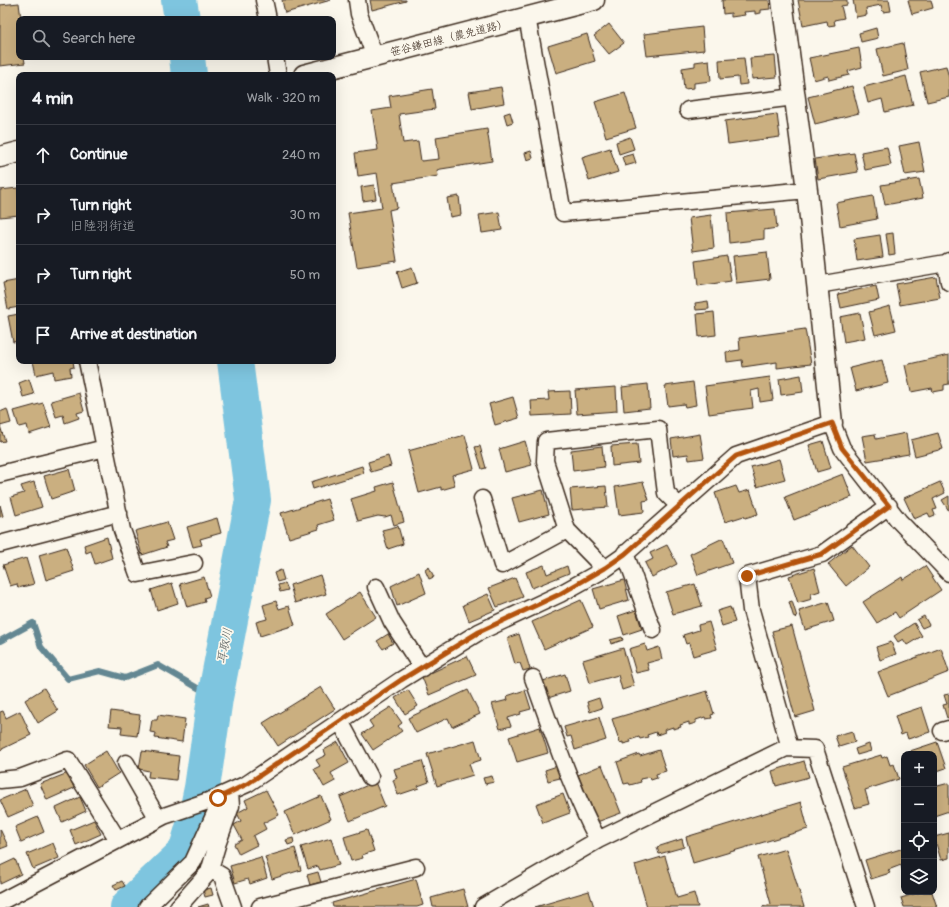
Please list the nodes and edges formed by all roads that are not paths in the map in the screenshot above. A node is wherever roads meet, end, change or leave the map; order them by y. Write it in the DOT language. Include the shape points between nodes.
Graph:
graph roads {
  1 [pos="264,0"];
  2 [pos="356,0"];
  3 [pos="594,0"];
  4 [pos="782,0"];
  5 [pos="267,16"];
  6 [pos="527,17"];
  7 [pos="375,57"];
  8 [pos="276,60"];
  9 [pos="278,72"];
  10 [pos="316,72"];
  11 [pos="795,97"];
  12 [pos="688,110"];
  13 [pos="16,153"];
  14 [pos="0,157"];
  15 [pos="807,190"];
  16 [pos="947,262"];
  17 [pos="949,282"];
  18 [pos="818,285"];
  19 [pos="88,364"];
  20 [pos="832,423"];
  21 [pos="105,448"];
  22 [pos="0,474"];
  23 [pos="482,499"];
  24 [pos="679,506"];
  25 [pos="889,506"];
  26 [pos="118,513"];
  27 [pos="567,530"];
  28 [pos="0,544"];
  29 [pos="625,554"];
  30 [pos="194,563"];
  31 [pos="605,568"];
  32 [pos="949,573"];
  33 [pos="376,587"];
  34 [pos="653,630"];
  35 [pos="422,668"];
  36 [pos="534,678"];
  37 [pos="340,721"];
  38 [pos="790,748"];
  39 [pos="126,763"];
  40 [pos="370,777"];
  41 [pos="0,780"];
  42 [pos="220,796"];
  43 [pos="161,818"];
  44 [pos="118,840"];
  45 [pos="598,840"];
  46 [pos="416,867"];
  47 [pos="210,869"];
  48 [pos="305,901"];
  49 [pos="0,902"];
  50 [pos="147,907"];
  51 [pos="178,907"];
  52 [pos="233,907"];
  53 [pos="260,907"];
  54 [pos="483,907"];
  55 [pos="866,907"];
  1 -- 5 [label="street"];
  2 -- 7 [label="street"];
  3 -- 6 [label="street, 笹谷鎌田線（農免道路）"];
  4 -- 11 [label="street"];
  6 -- 7 [label="street, 笹谷鎌田線（農免道路）"];
  6 -- 15 [label="street" via="563,213"];
  7 -- 10 [label="street, 笹谷鎌田線（農免道路）"];
  8 -- 9 [label="street"];
  11 -- 12 [label="street"];
  11 -- 15 [label="street"];
  13 -- 14 [label="street"];
  15 -- 18 [label="street"];
  16 -- 17 [label="street"];
  16 -- 18 [label="street"];
  18 -- 20 [label="street"];
  19 -- 21 [label="street"];
  20 -- 24 [label="street" via="736,456"];
  20 -- 25 [label="street" via="842,448"];
  21 -- 22 [label="street"];
  21 -- 26 [label="street"];
  23 -- 27 [label="street" via="502,565"];
  24 -- 27 [label="street" via="666,493 658,429 546,441 545,461"];
  24 -- 29 [label="street"];
  25 -- 32 [label="street" via="899,521"];
  25 -- 38 [label="street" via="822,554 747,576 751,610"];
  26 -- 28 [label="street"];
  26 -- 30 [label="street" via="138,574"];
  27 -- 31 [label="street"];
  29 -- 31 [label="street"];
  29 -- 34 [label="street"];
  31 -- 35 [label="street" via="560,594 479,632"];
  33 -- 35 [label="street" via="392,622"];
  35 -- 37 [label="street"];
  36 -- 45 [label="street" via="567,772"];
  37 -- 40 [label="street"];
  37 -- 42 [label="street" via="247,784"];
  38 -- 45 [label="street"];
  38 -- 55 [label="street" via="815,749"];
  39 -- 43 [label="street"];
  41 -- 44 [label="street" via="20,778 68,760"];
  42 -- 43 [label="street"];
  42 -- 47 [label="street" via="231,806"];
  42 -- 50 [label="street" via="217,809 193,862"];
  43 -- 44 [label="street"];
  44 -- 49 [label="street"];
  45 -- 54 [label="street"];
  46 -- 48 [label="street"];
  47 -- 51 [label="street"];
  47 -- 52 [label="street" via="222,876"];
  48 -- 53 [label="street"];
}
